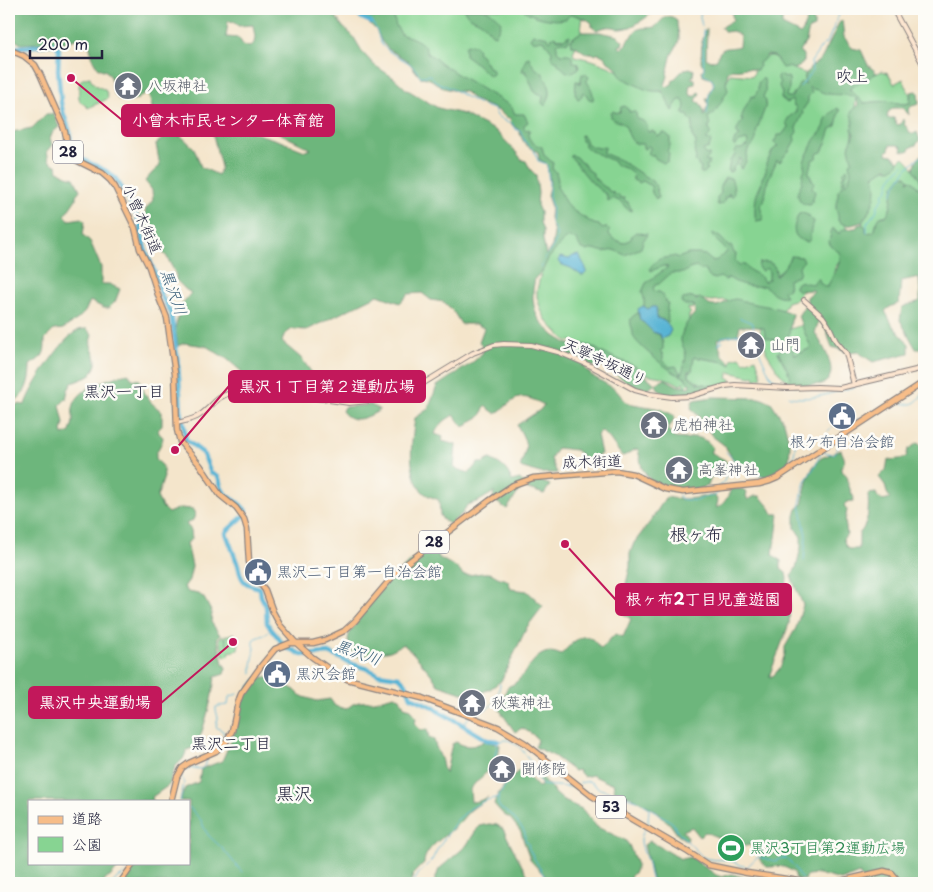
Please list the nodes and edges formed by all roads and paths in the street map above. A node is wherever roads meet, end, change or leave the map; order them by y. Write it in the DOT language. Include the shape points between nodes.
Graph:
graph roads {
  1 [pos="892,9"];
  2 [pos="9,51"];
  3 [pos="924,66"];
  4 [pos="804,300"];
  5 [pos="924,368"];
  6 [pos="924,382"];
  7 [pos="854,385"];
  8 [pos="182,422"];
  9 [pos="295,642"];
  10 [pos="308,643"];
  11 [pos="308,653"];
  12 [pos="171,800"];
  13 [pos="133,864"];
  14 [pos="803,882"];
  15 [pos="120,883"];
  16 [pos="812,883"];
  17 [pos="832,883"];
  18 [pos="896,883"];
  1 -- 3 [label="street"];
  2 -- 8 [label="main road, 小曽木街道 / 28" via="24,56 35,65 63,126 69,154 110,180 134,225 167,318"];
  4 -- 7 [label="street" via="823,316 846,353"];
  5 -- 7 [label="street, 天寧寺坂通り"];
  6 -- 10 [label="main road, 成木街道 / 28" via="774,480 755,485 680,492 618,471 538,477 519,482 399,569 344,631 325,640"];
  7 -- 8 [label="street, 天寧寺坂通り" via="840,388 735,385 672,397 630,388 558,352 531,345 504,344 474,353 393,398 352,404 298,395 233,392 221,396 201,414"];
  8 -- 9 [label="main road, 小曽木街道 / 28" via="178,436 181,444 221,496 242,516 247,527 252,573 265,590 278,622"];
  9 -- 10 [label="main road, 成木街道 / 28"];
  9 -- 11 [label="main road, 53"];
  9 -- 12 [label="main road, 成木街道" via="272,652 241,694 226,742 180,770"];
  10 -- 11 [label="main road" via="305,646"];
  11 -- 14 [label="main road, 53" via="339,676 434,702 498,727 597,799 712,866"];
  13 -- 15 [label="main road"];
  14 -- 16 [label="main road, 53"];
  17 -- 18 [label="main road" via="884,870 892,873"];
}
